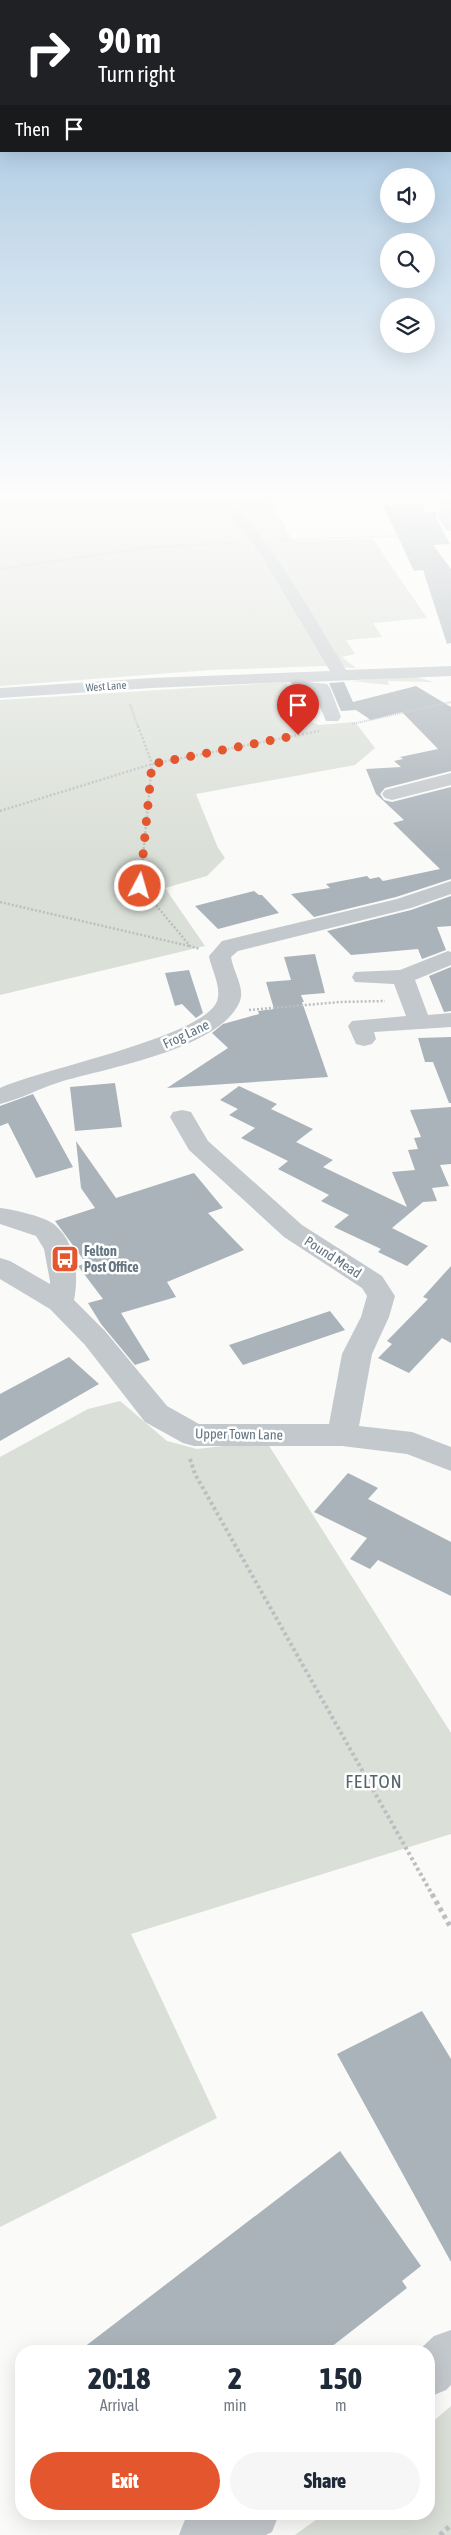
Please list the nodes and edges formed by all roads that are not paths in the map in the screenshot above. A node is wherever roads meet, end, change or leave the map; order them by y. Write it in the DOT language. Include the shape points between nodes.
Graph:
graph roads {
  1 [pos="308,617"];
  2 [pos="433,666"];
  3 [pos="451,671"];
  4 [pos="341,675"];
  5 [pos="297,677"];
  6 [pos="451,686"];
  7 [pos="0,693"];
  8 [pos="335,724"];
  9 [pos="451,779"];
  10 [pos="392,794"];
  11 [pos="451,887"];
  12 [pos="448,958"];
  13 [pos="402,977"];
  14 [pos="363,978"];
  15 [pos="415,1010"];
  16 [pos="451,1020"];
  17 [pos="369,1032"];
  18 [pos="0,1096"];
  19 [pos="182,1117"];
  20 [pos="0,1216"];
  21 [pos="0,1267"];
  22 [pos="60,1302"];
  23 [pos="342,1435"];
  24 [pos="451,1460"];
  25 [pos="451,2353"];
  26 [pos="435,2368"];
  27 [pos="244,2520"];
  28 [pos="204,2535"];
  1 -- 4 [label="street"];
  2 -- 3 [label="street, West Lane"];
  2 -- 4 [label="street, West Lane"];
  2 -- 6 [label="street"];
  4 -- 5 [label="street, West Lane"];
  5 -- 7 [label="street, West Lane"];
  5 -- 8 [label="street" via="302,689 321,688"];
  9 -- 10 [label="street"];
  11 -- 18 [label="street, Frog Lane" via="404,904 230,946 220,956 230,1001 219,1018 157,1047 66,1072"];
  12 -- 13 [label="street"];
  13 -- 14 [label="street"];
  13 -- 15 [label="street"];
  15 -- 16 [label="street"];
  15 -- 17 [label="street"];
  19 -- 23 [label="street, Pound Mead" via="198,1145 293,1231 372,1282 381,1296 356,1354"];
  20 -- 22 [label="street" via="45,1230 58,1249 64,1281"];
  21 -- 22 [label="street, Upper Town Lane"];
  22 -- 23 [label="street, Upper Town Lane" via="95,1338 156,1414 194,1435"];
  23 -- 24 [label="street, Upper Town Lane" via="412,1443"];
  25 -- 26 [label="street"];
  27 -- 28 [label="street"];
}
